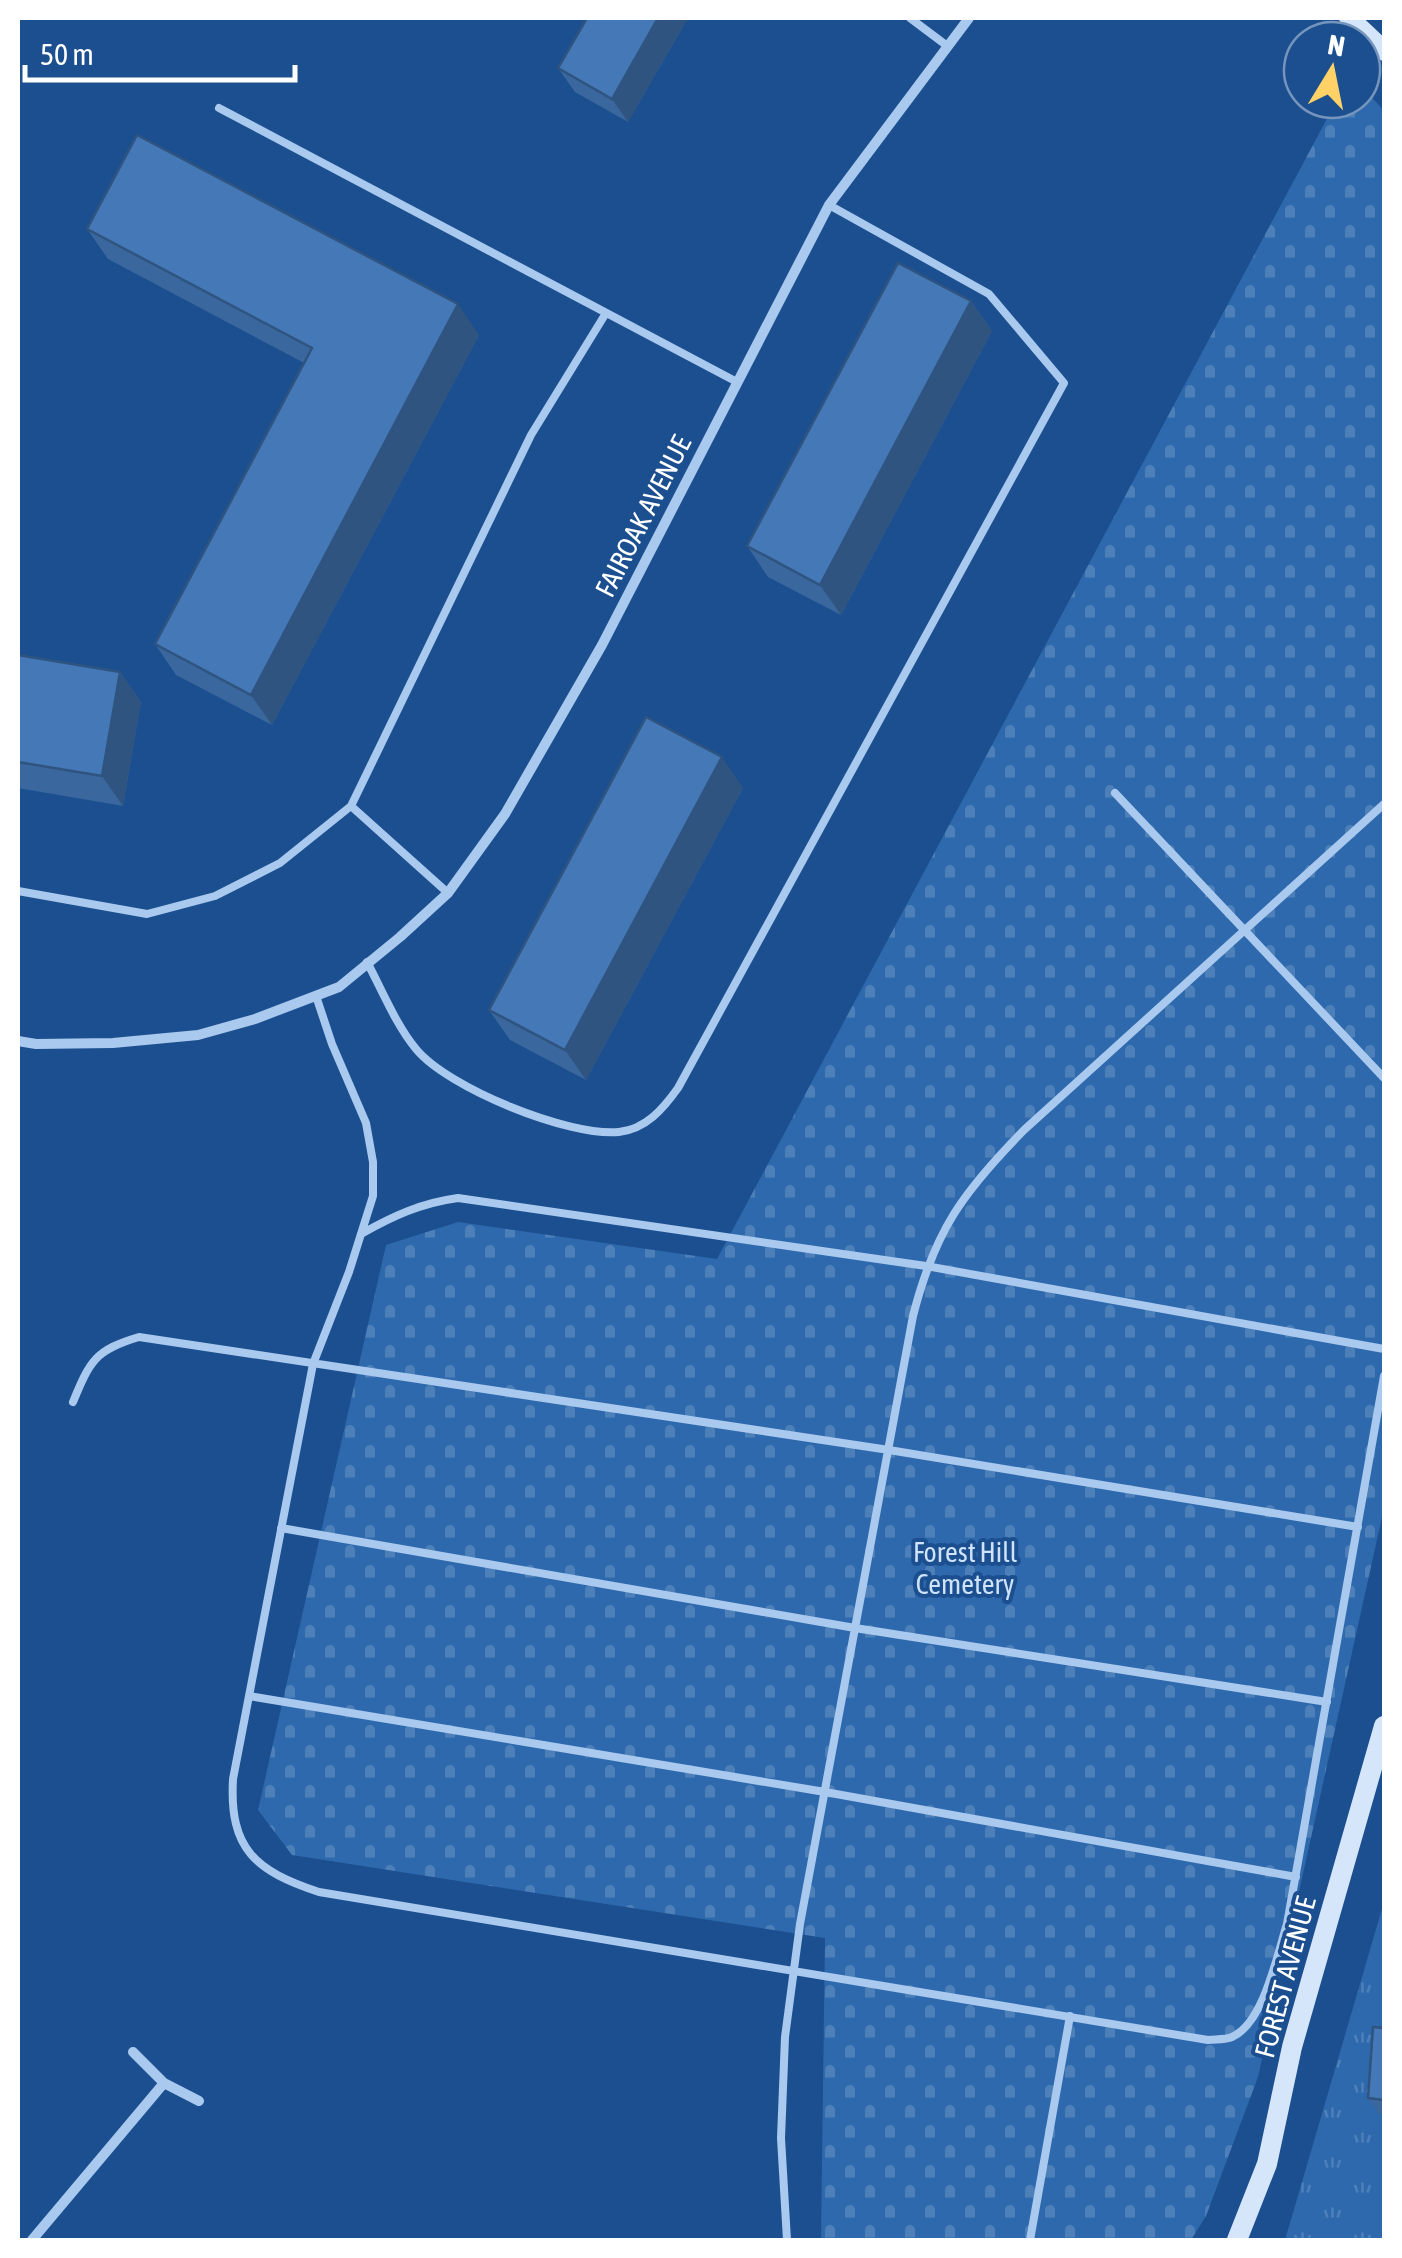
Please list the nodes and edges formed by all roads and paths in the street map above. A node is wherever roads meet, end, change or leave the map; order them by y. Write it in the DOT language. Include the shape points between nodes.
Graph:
graph roads {
  1 [pos="910,18"];
  2 [pos="969,18"];
  3 [pos="1349,18"];
  4 [pos="946,45"];
  5 [pos="1384,50"];
  6 [pos="219,108"];
  7 [pos="829,205"];
  8 [pos="606,314"];
  9 [pos="736,382"];
  10 [pos="1115,792"];
  11 [pos="1384,804"];
  12 [pos="351,806"];
  13 [pos="18,891"];
  14 [pos="448,893"];
  15 [pos="1243,932"];
  16 [pos="366,962"];
  17 [pos="316,996"];
  18 [pos="18,1042"];
  19 [pos="1384,1078"];
  20 [pos="360,1234"];
  21 [pos="926,1266"];
  22 [pos="1384,1349"];
  23 [pos="313,1364"];
  24 [pos="1384,1376"];
  25 [pos="74,1402"];
  26 [pos="888,1450"];
  27 [pos="1358,1527"];
  28 [pos="281,1528"];
  29 [pos="856,1628"];
  30 [pos="249,1696"];
  31 [pos="1327,1702"];
  32 [pos="1384,1726"];
  33 [pos="825,1792"];
  34 [pos="1296,1877"];
  35 [pos="794,1970"];
  36 [pos="1070,2016"];
  37 [pos="133,2052"];
  38 [pos="164,2083"];
  39 [pos="200,2102"];
  40 [pos="32,2240"];
  41 [pos="787,2240"];
  42 [pos="1030,2240"];
  43 [pos="1237,2240"];
  1 -- 4 [label="lane"];
  2 -- 4 [label="street, FAIROAK AVENUE"];
  3 -- 5 [label="street"];
  4 -- 7 [label="street, FAIROAK AVENUE"];
  6 -- 8 [label="lane"];
  7 -- 9 [label="street, FAIROAK AVENUE"];
  7 -- 16 [label="lane" via="990,294 1064,383 678,1088 657,1116 622,1132 582,1131 530,1114 467,1088 417,1051"];
  8 -- 9 [label="lane"];
  8 -- 12 [label="lane" via="531,435"];
  9 -- 14 [label="street, FAIROAK AVENUE" via="592,662 505,814"];
  10 -- 15 [label="lane"];
  11 -- 15 [label="lane"];
  12 -- 13 [label="lane" via="280,862 214,896 164,910 147,914"];
  12 -- 14 [label="lane"];
  14 -- 16 [label="street, FAIROAK AVENUE"];
  15 -- 19 [label="lane"];
  15 -- 21 [label="lane" via="974,1181"];
  16 -- 17 [label="street, FAIROAK AVENUE" via="339,987"];
  17 -- 18 [label="street, FAIROAK AVENUE" via="198,1035"];
  17 -- 20 [label="lane" via="366,1123 373,1196"];
  20 -- 21 [label="lane" via="400,1212 458,1198"];
  20 -- 23 [label="lane"];
  21 -- 22 [label="lane"];
  21 -- 26 [label="lane"];
  23 -- 25 [label="lane" via="139,1337 108,1346 87,1369"];
  23 -- 26 [label="lane"];
  23 -- 28 [label="lane"];
  24 -- 27 [label="lane"];
  26 -- 27 [label="lane"];
  26 -- 29 [label="lane"];
  27 -- 31 [label="lane"];
  28 -- 29 [label="lane"];
  28 -- 30 [label="lane"];
  29 -- 31 [label="lane"];
  29 -- 33 [label="lane"];
  30 -- 33 [label="lane"];
  30 -- 35 [label="lane" via="231,1809 256,1864 283,1880 319,1892"];
  31 -- 34 [label="lane"];
  32 -- 43 [label="street, FOREST AVENUE" via="1292,2048 1267,2164"];
  33 -- 34 [label="lane"];
  33 -- 35 [label="lane"];
  34 -- 36 [label="lane" via="1260,2006 1230,2038"];
  35 -- 36 [label="lane"];
  35 -- 41 [label="lane" via="781,2138"];
  36 -- 42 [label="lane"];
  37 -- 38 [label="street"];
  38 -- 39 [label="street"];
  38 -- 40 [label="street"];
}
